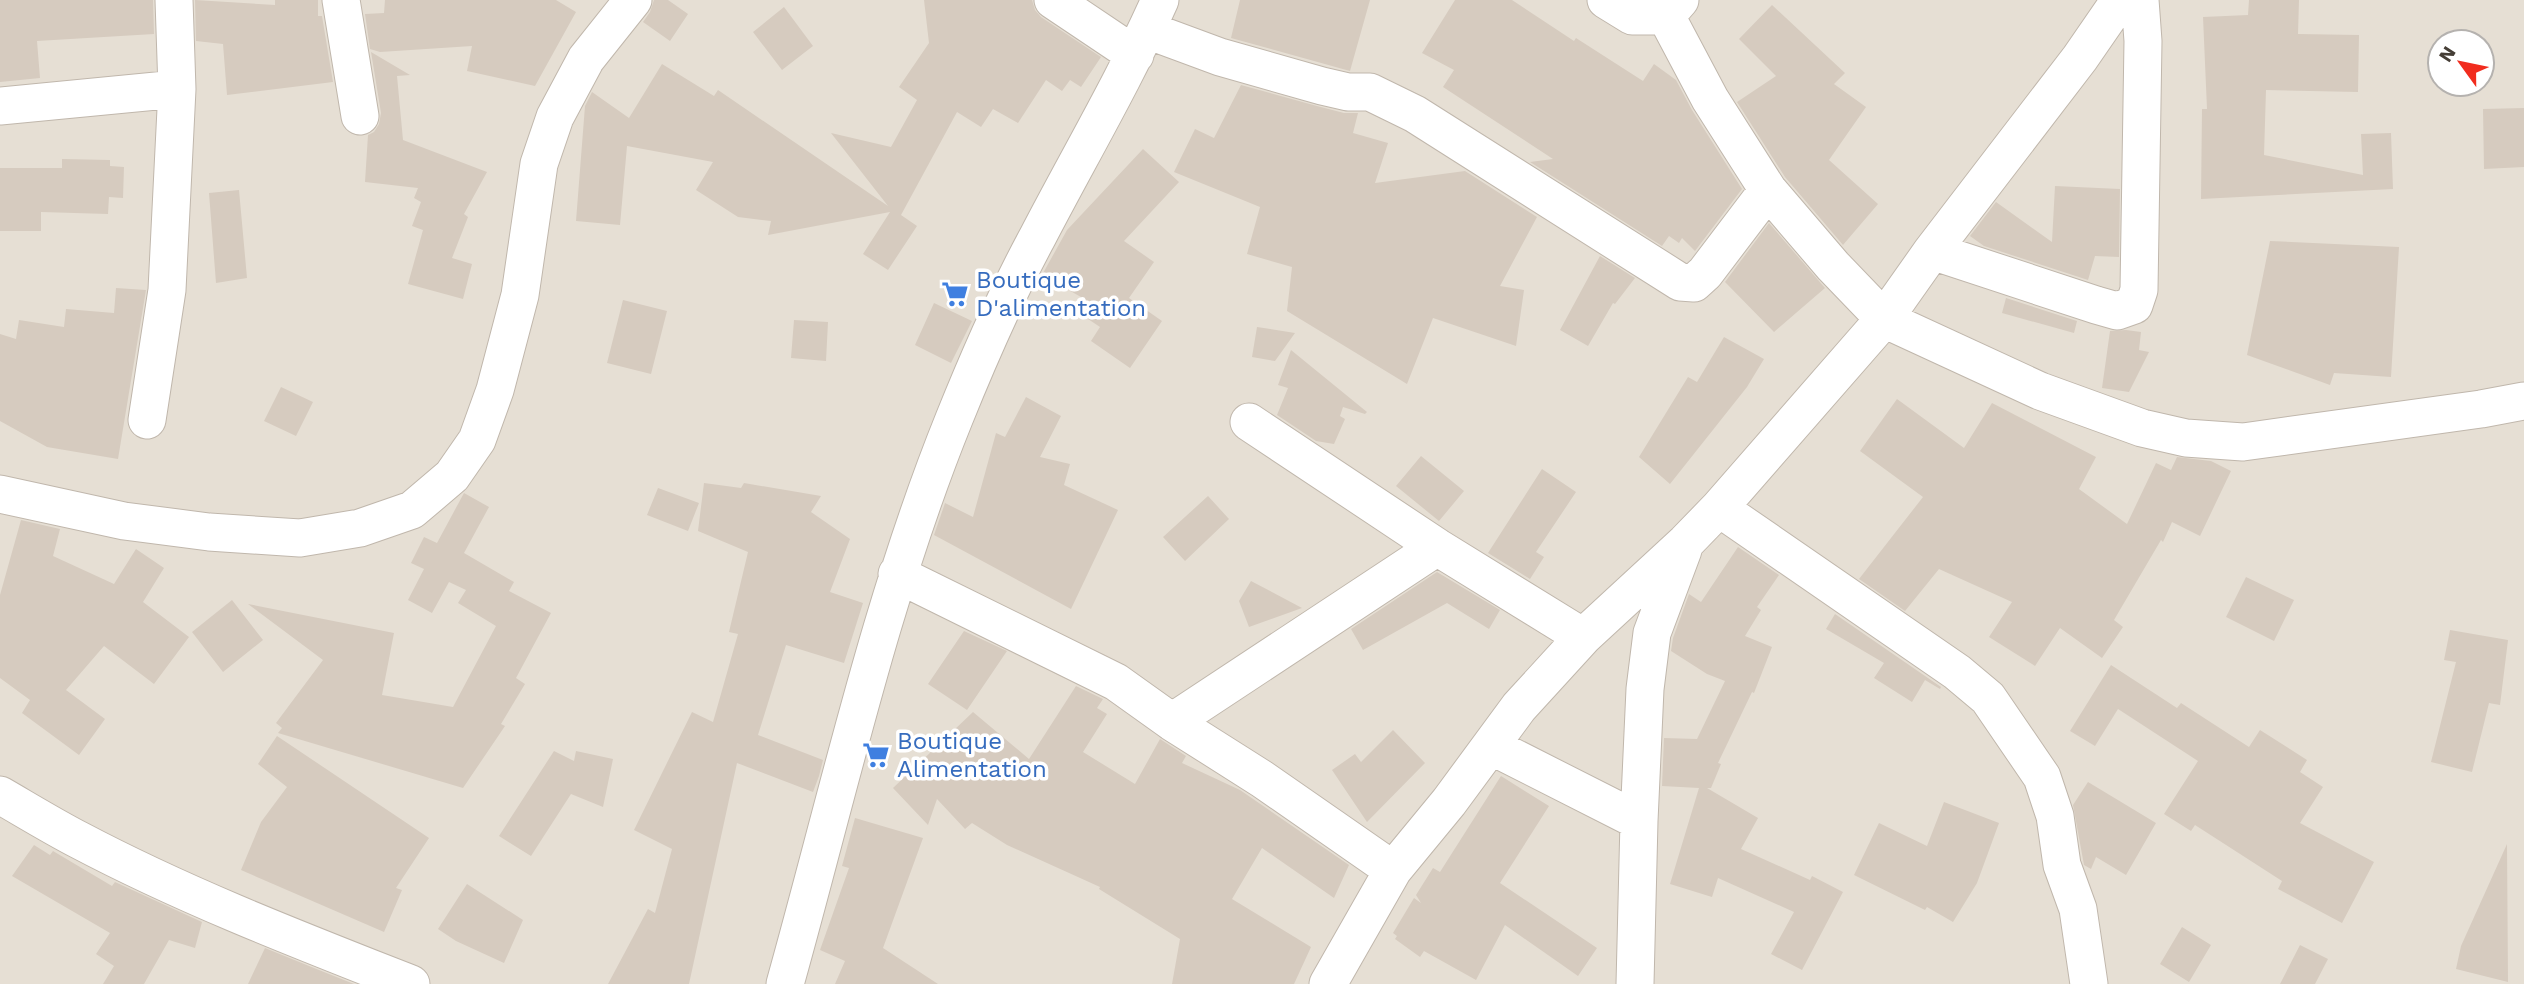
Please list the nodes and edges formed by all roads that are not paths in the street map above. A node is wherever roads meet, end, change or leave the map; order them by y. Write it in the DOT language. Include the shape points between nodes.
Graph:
graph roads {
  1 [pos="174,0"];
  2 [pos="341,0"];
  3 [pos="633,0"];
  4 [pos="1053,0"];
  5 [pos="1606,0"];
  6 [pos="2120,0"];
  7 [pos="2140,0"];
  8 [pos="1673,8"];
  9 [pos="1147,28"];
  10 [pos="177,89"];
  11 [pos="0,106"];
  12 [pos="360,116"];
  13 [pos="1768,190"];
  14 [pos="1932,251"];
  15 [pos="1884,319"];
  16 [pos="2524,401"];
  17 [pos="147,420"];
  18 [pos="1249,422"];
  19 [pos="0,494"];
  20 [pos="1720,508"];
  21 [pos="1686,542"];
  22 [pos="1437,547"];
  23 [pos="897,574"];
  24 [pos="1583,637"];
  25 [pos="1172,722"];
  26 [pos="1492,746"];
  27 [pos="0,795"];
  28 [pos="1639,821"];
  29 [pos="1393,870"];
  30 [pos="411,984"];
  31 [pos="785,984"];
  32 [pos="1328,984"];
  33 [pos="1634,984"];
  34 [pos="2089,984"];
  1 -- 10 [label="street"];
  2 -- 12 [label="street"];
  3 -- 19 [label="street" via="586,60 555,117 539,164 520,295 477,440 452,476 412,510 360,528 300,538 124,521"];
  4 -- 9 [label="street"];
  5 -- 8 [label="street" via="1632,16"];
  6 -- 14 [label="street"];
  7 -- 14 [label="street" via="2140,272 2134,305 2118,310 2096,305"];
  8 -- 13 [label="street" via="1710,99"];
  9 -- 13 [label="street" via="1220,57 1388,100 1680,282 1694,284 1705,273"];
  9 -- 23 [label="street" via="999,311"];
  10 -- 11 [label="street"];
  10 -- 17 [label="street" via="167,290"];
  13 -- 15 [label="street"];
  14 -- 15 [label="street"];
  15 -- 16 [label="street" via="2053,396 2142,428 2186,438 2243,442"];
  15 -- 20 [label="street"];
  18 -- 22 [label="street"];
  20 -- 21 [label="street"];
  20 -- 34 [label="street" via="1988,698 2042,777 2055,816 2062,865 2078,909"];
  21 -- 24 [label="street"];
  21 -- 28 [label="street" via="1652,633"];
  22 -- 24 [label="street"];
  22 -- 25 [label="street"];
  23 -- 25 [label="street" via="1116,681"];
  23 -- 31 [label="street"];
  24 -- 26 [label="street" via="1519,706"];
  25 -- 29 [label="street"];
  26 -- 28 [label="street"];
  26 -- 29 [label="street"];
  27 -- 30 [label="street" via="78,840 172,885"];
  28 -- 33 [label="street"];
  29 -- 32 [label="street"];
}
